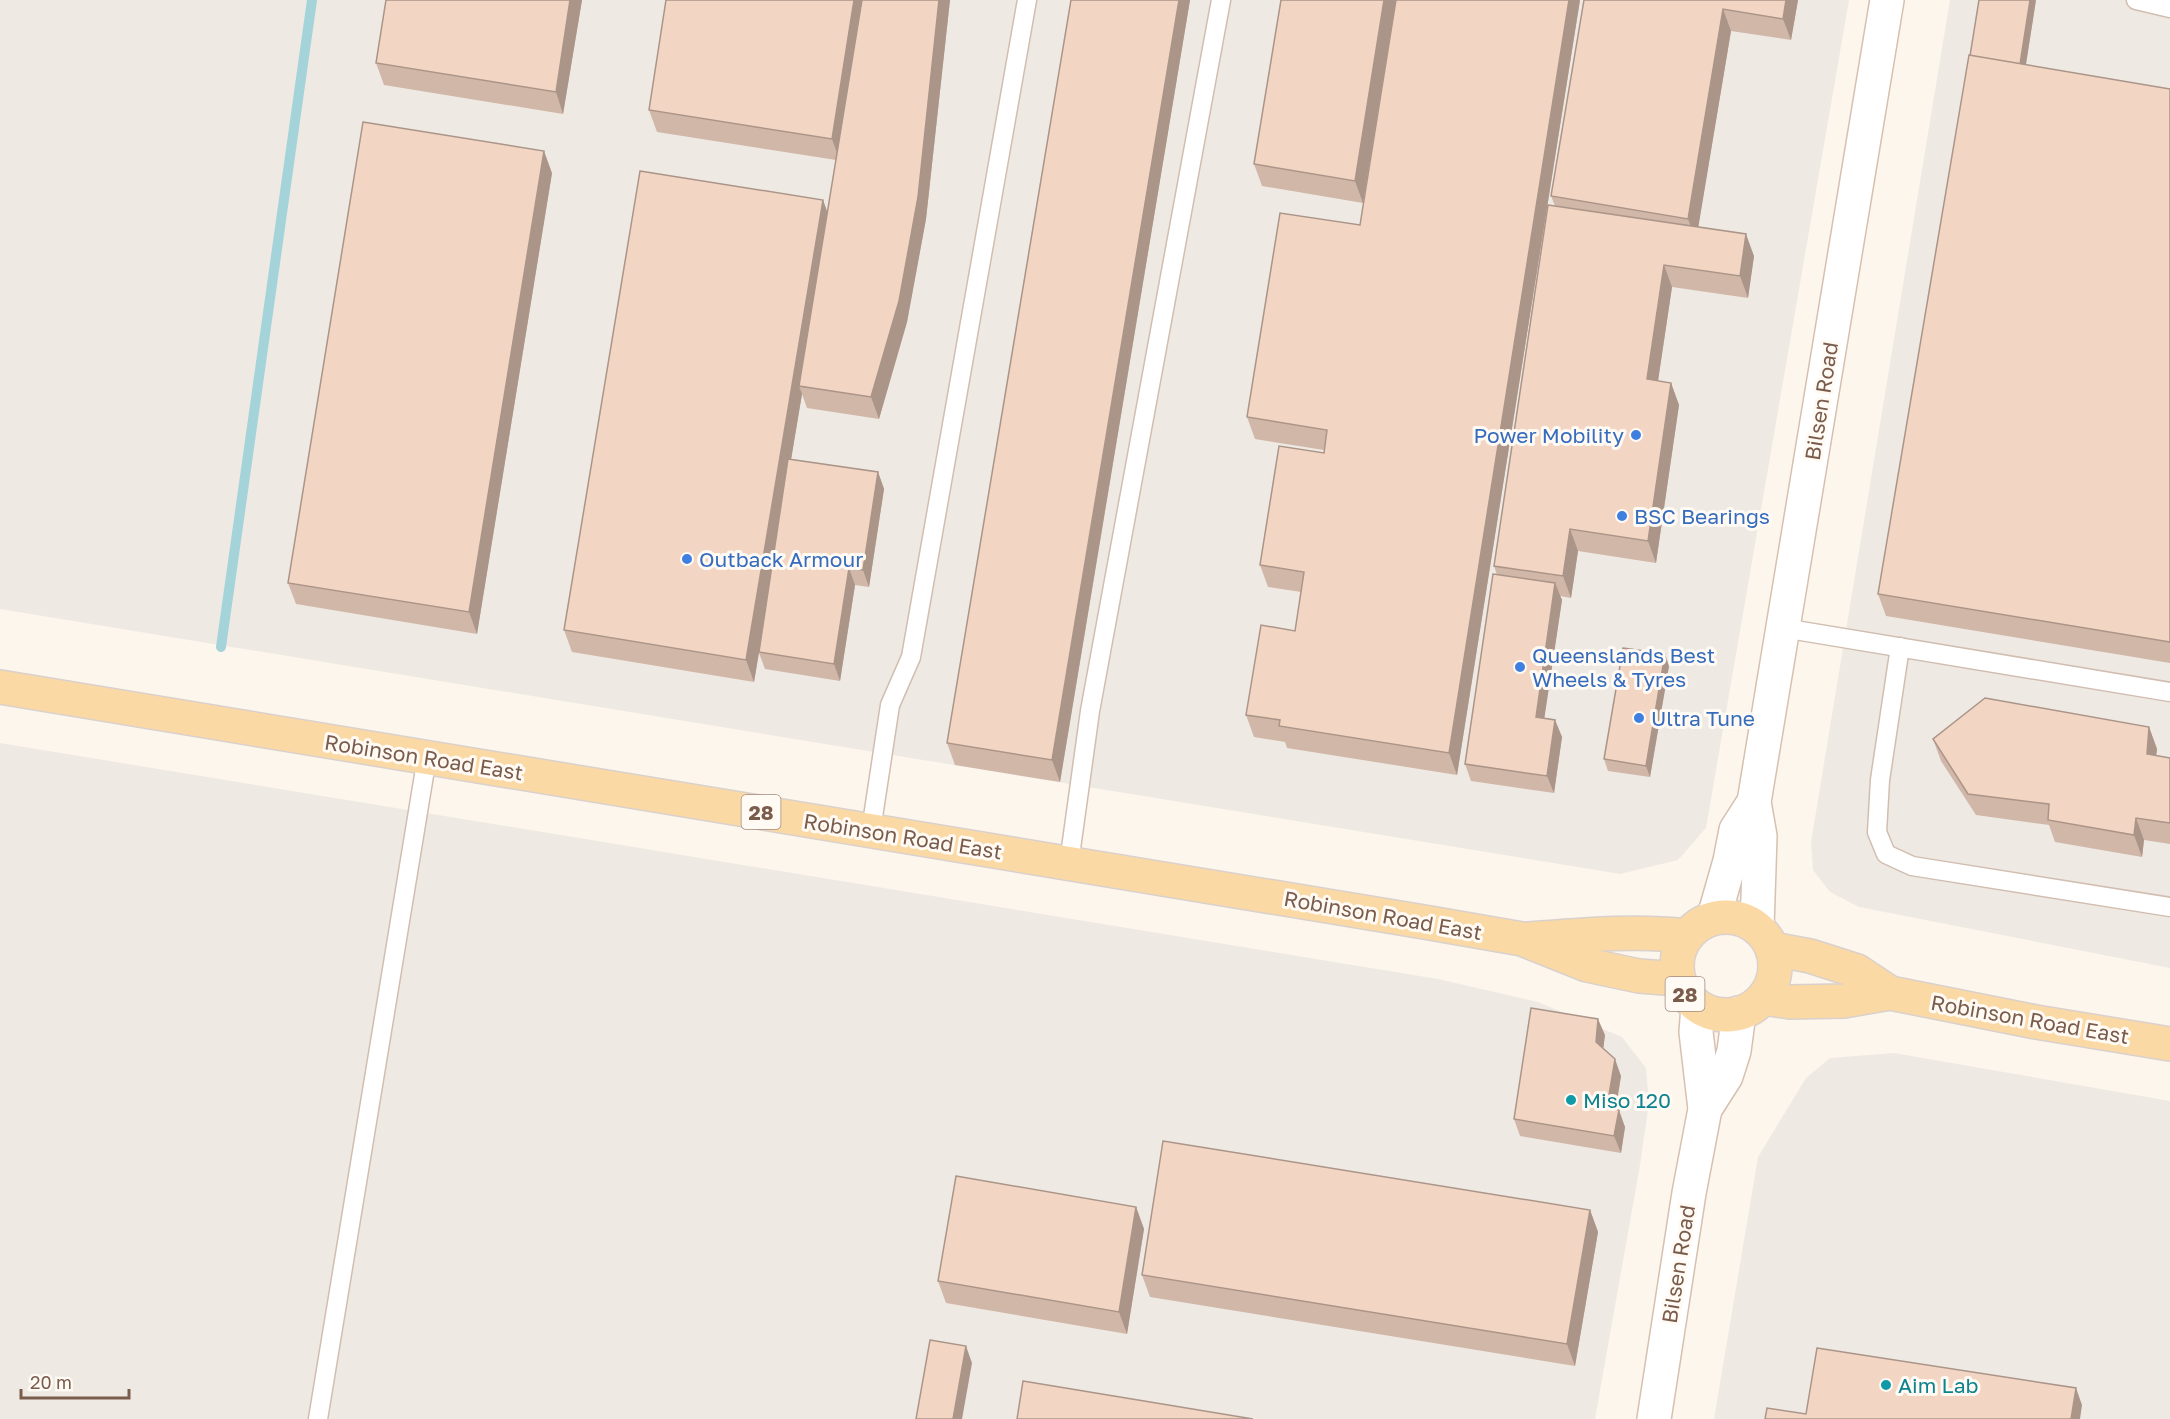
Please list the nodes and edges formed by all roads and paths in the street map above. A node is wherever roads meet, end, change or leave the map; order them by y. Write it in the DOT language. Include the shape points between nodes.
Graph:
graph roads {
  1 [pos="1027,0"];
  2 [pos="1221,0"];
  3 [pos="1887,0"];
  4 [pos="2136,0"];
  5 [pos="2170,8"];
  6 [pos="1784,628"];
  7 [pos="1900,647"];
  8 [pos="0,687"];
  9 [pos="2170,692"];
  10 [pos="427,757"];
  11 [pos="1754,802"];
  12 [pos="871,830"];
  13 [pos="1069,862"];
  14 [pos="2170,907"];
  15 [pos="1714,917"];
  16 [pos="1687,936"];
  17 [pos="1765,938"];
  18 [pos="1522,939"];
  19 [pos="1678,979"];
  20 [pos="1890,993"];
  21 [pos="1752,1006"];
  22 [pos="1698,1007"];
  23 [pos="2170,1044"];
  24 [pos="1705,1109"];
  25 [pos="318,1419"];
  26 [pos="1654,1419"];
  1 -- 12 [label="lane" via="910,657 890,705"];
  2 -- 13 [label="lane" via="1090,711"];
  3 -- 6 [label="street, Bilsen Road"];
  4 -- 5 [label="lane"];
  6 -- 7 [label="lane"];
  6 -- 11 [label="street, Bilsen Road"];
  7 -- 9 [label="lane"];
  7 -- 14 [label="lane" via="1880,780 1877,832 1886,854 1912,866"];
  8 -- 10 [label="main road, Robinson Road East / 28"];
  10 -- 12 [label="main road, Robinson Road East / 28"];
  10 -- 25 [label="lane"];
  11 -- 15 [label="street, Bilsen Road" via="1736,830"];
  11 -- 17 [label="street, Bilsen Road" via="1760,836"];
  12 -- 13 [label="main road, Robinson Road East / 28"];
  13 -- 18 [label="main road, Robinson Road East / 28"];
  15 -- 16 [label="main road"];
  15 -- 17 [label="main road, 28" via="1745,920"];
  16 -- 18 [label="main road, Robinson Road East / 28" via="1592,934"];
  16 -- 19 [label="main road, 28" via="1679,949"];
  17 -- 20 [label="main road, Robinson Road East / 28" via="1857,971"];
  17 -- 21 [label="main road" via="1776,966 1772,983"];
  18 -- 19 [label="main road, Robinson Road East / 28" via="1587,964 1639,976"];
  19 -- 22 [label="main road, 28" via="1689,1000"];
  20 -- 21 [label="main road, Robinson Road East / 28" via="1844,1001"];
  20 -- 23 [label="main road, Robinson Road East / 28"];
  21 -- 22 [label="main road, 28" via="1725,1015"];
  21 -- 24 [label="street, Bilsen Road" via="1726,1076"];
  22 -- 24 [label="street, Bilsen Road" via="1696,1032"];
  24 -- 26 [label="street, Bilsen Road"];
}
